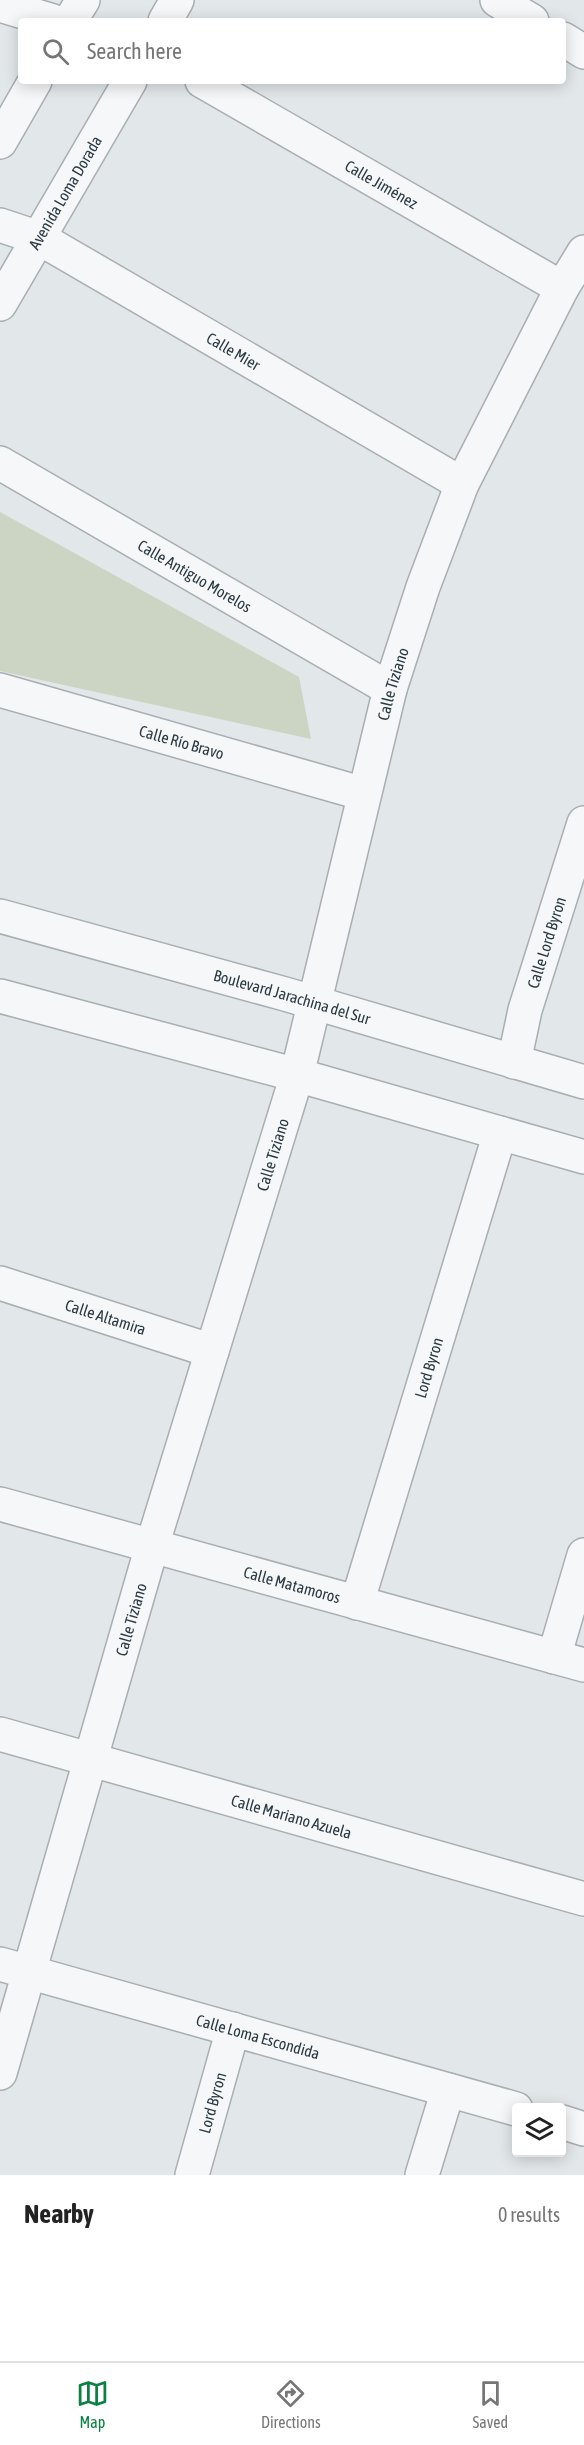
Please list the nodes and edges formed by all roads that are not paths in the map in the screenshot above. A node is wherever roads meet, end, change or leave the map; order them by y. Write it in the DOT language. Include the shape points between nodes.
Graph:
graph roads {
  1 [pos="83,0"];
  2 [pos="177,0"];
  3 [pos="497,0"];
  4 [pos="0,5"];
  5 [pos="43,18"];
  6 [pos="72,18"];
  7 [pos="167,18"];
  8 [pos="527,18"];
  9 [pos="566,41"];
  10 [pos="584,52"];
  11 [pos="33,84"];
  12 [pos="128,84"];
  13 [pos="207,84"];
  14 [pos="0,142"];
  15 [pos="0,225"];
  16 [pos="39,238"];
  17 [pos="584,252"];
  18 [pos="562,288"];
  19 [pos="0,304"];
  20 [pos="0,463"];
  21 [pos="462,484"];
  22 [pos="390,689"];
  23 [pos="0,690"];
  24 [pos="364,794"];
  25 [pos="584,823"];
  26 [pos="0,916"];
  27 [pos="0,996"];
  28 [pos="314,1003"];
  29 [pos="514,1062"];
  30 [pos="297,1075"];
  31 [pos="584,1082"];
  32 [pos="500,1133"];
  33 [pos="584,1156"];
  34 [pos="0,1284"];
  35 [pos="212,1351"];
  36 [pos="0,1504"];
  37 [pos="152,1546"];
  38 [pos="584,1555"];
  39 [pos="357,1603"];
  40 [pos="569,1661"];
  41 [pos="0,1734"];
  42 [pos="90,1760"];
  43 [pos="584,1899"];
  44 [pos="15,1968"];
  45 [pos="233,2029"];
  46 [pos="0,2073"];
  47 [pos="448,2090"];
  48 [pos="512,2108"];
  49 [pos="566,2124"];
  50 [pos="584,2129"];
  51 [pos="192,2175"];
  52 [pos="422,2175"];
  1 -- 6 [label="street"];
  2 -- 7 [label="street"];
  3 -- 8 [label="street"];
  4 -- 5 [label="street"];
  9 -- 10 [label="street"];
  11 -- 14 [label="street"];
  12 -- 16 [label="street, Avenida Loma Dorada"];
  13 -- 18 [label="street, Calle Jiménez"];
  15 -- 16 [label="street, Calle Mier"];
  16 -- 19 [label="street, Avenida Loma Dorada"];
  16 -- 21 [label="street, Calle Mier"];
  17 -- 18 [label="street, Calle Tiziano"];
  18 -- 21 [label="street, Calle Tiziano"];
  20 -- 22 [label="street, Calle Antiguo Morelos"];
  21 -- 22 [label="street, Calle Tiziano"];
  22 -- 24 [label="street, Calle Tiziano"];
  23 -- 24 [label="street, Calle Río Bravo"];
  24 -- 28 [label="street, Calle Tiziano"];
  25 -- 29 [label="street, Calle Lord Byron" via="525,1010"];
  26 -- 28 [label="street, Boulevard Jarachina del Sur"];
  27 -- 30 [label="street"];
  28 -- 29 [label="street, Boulevard Jarachina del Sur"];
  28 -- 30 [label="street, Calle Tiziano"];
  29 -- 31 [label="street, Boulevard Jarachina del Sur"];
  30 -- 32 [label="street"];
  30 -- 35 [label="street, Calle Tiziano"];
  32 -- 33 [label="street"];
  32 -- 39 [label="street, Lord Byron"];
  34 -- 35 [label="street, Calle Altamira"];
  35 -- 37 [label="street, Calle Tiziano"];
  36 -- 37 [label="street, Calle Matamoros"];
  37 -- 39 [label="street, Calle Matamoros"];
  37 -- 42 [label="street, Calle Tiziano"];
  38 -- 40 [label="street"];
  39 -- 40 [label="street, Calle Matamoros"];
  41 -- 42 [label="street, Calle Mariano Azuela"];
  42 -- 43 [label="street, Calle Mariano Azuela"];
  42 -- 44 [label="street, Calle Tiziano"];
  44 -- 45 [label="street, Calle Loma Escondida"];
  44 -- 46 [label="street, Calle Tiziano"];
  45 -- 47 [label="street, Calle Loma Escondida"];
  45 -- 51 [label="street, Lord Byron"];
  47 -- 48 [label="street, Calle Loma Escondida"];
  47 -- 52 [label="street"];
  49 -- 50 [label="street"];
}
